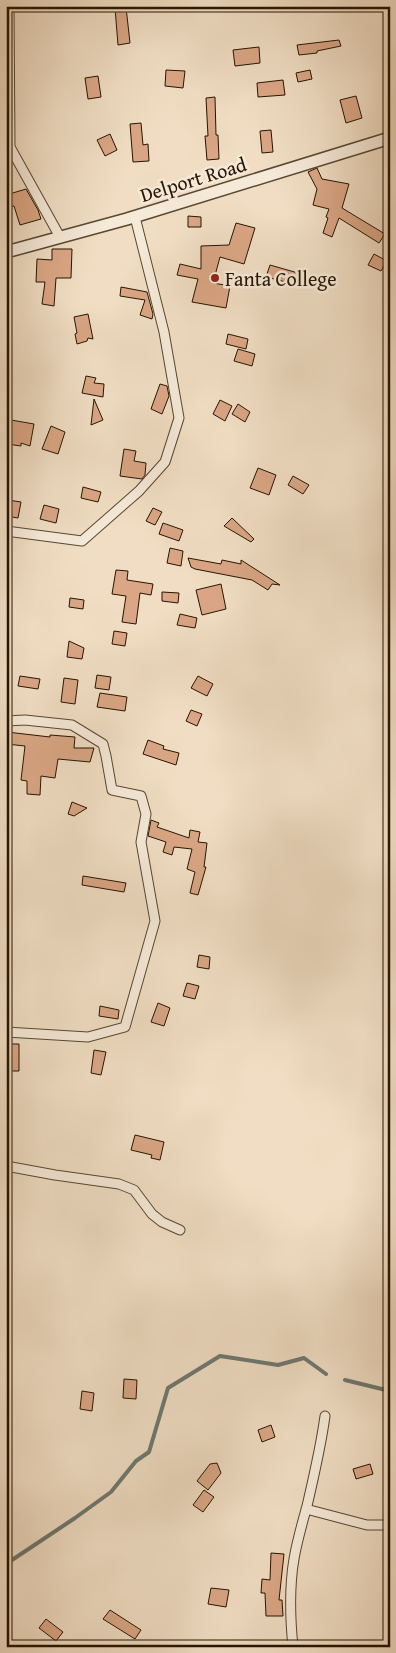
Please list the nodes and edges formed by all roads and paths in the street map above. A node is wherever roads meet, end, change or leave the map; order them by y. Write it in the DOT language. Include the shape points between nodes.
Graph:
graph roads {
  1 [pos="9,6"];
  2 [pos="390,138"];
  3 [pos="8,147"];
  4 [pos="135,217"];
  5 [pos="60,237"];
  6 [pos="6,252"];
  7 [pos="6,531"];
  8 [pos="6,721"];
  9 [pos="6,1032"];
  10 [pos="6,1166"];
  11 [pos="180,1230"];
  12 [pos="325,1416"];
  13 [pos="306,1509"];
  14 [pos="390,1525"];
  15 [pos="293,1647"];
  1 -- 3 [label="street"];
  2 -- 4 [label="street, Delport Road"];
  3 -- 5 [label="street"];
  4 -- 5 [label="street, Delport Road"];
  4 -- 7 [label="street" via="164,332 179,418 165,462 139,491 82,541"];
  5 -- 6 [label="street, Delport Road"];
  8 -- 9 [label="street" via="72,725 103,744 112,790 141,796 144,805 146,814 141,842 155,921 125,1027 88,1037"];
  10 -- 11 [label="street" via="120,1184 134,1190 162,1222"];
  12 -- 13 [label="street"];
  13 -- 14 [label="street" via="367,1525"];
  13 -- 15 [label="street" via="290,1593"];
}
